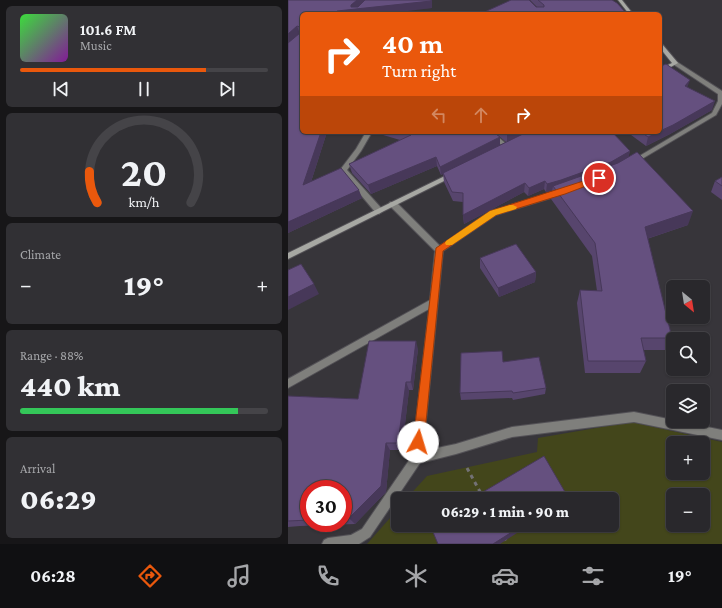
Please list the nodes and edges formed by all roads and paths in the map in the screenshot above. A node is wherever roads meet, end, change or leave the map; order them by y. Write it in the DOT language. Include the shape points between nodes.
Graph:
graph roads {
  1 [pos="620,0"];
  2 [pos="629,12"];
  3 [pos="662,47"];
  4 [pos="675,62"];
  5 [pos="662,71"];
  6 [pos="368,134"];
  7 [pos="491,134"];
  8 [pos="500,151"];
  9 [pos="624,167"];
  10 [pos="457,172"];
  11 [pos="569,189"];
  12 [pos="393,204"];
  13 [pos="379,211"];
  14 [pos="439,250"];
  15 [pos="288,256"];
  16 [pos="433,302"];
  17 [pos="288,384"];
  18 [pos="722,435"];
  19 [pos="456,449"];
  20 [pos="417,458"];
  21 [pos="480,492"];
  22 [pos="502,532"];
  23 [pos="328,544"];
  24 [pos="508,544"];
  1 -- 2 [label="street"];
  3 -- 4 [label="street"];
  4 -- 5 [label="street"];
  4 -- 9 [label="street" via="720,93 721,101 714,114"];
  6 -- 13 [label="street" via="343,170"];
  7 -- 8 [label="street" via="510,146"];
  10 -- 12 [label="street"];
  11 -- 14 [label="street" via="493,213"];
  12 -- 13 [label="street"];
  12 -- 14 [label="street"];
  13 -- 15 [label="street"];
  14 -- 16 [label="street"];
  16 -- 17 [label="street"];
  16 -- 20 [label="street"];
  18 -- 19 [label="street" via="634,417 512,432"];
  19 -- 20 [label="street"];
  19 -- 21 [label="path"];
  20 -- 23 [label="street" via="366,533 353,541"];
  22 -- 24 [label="path"];
}
